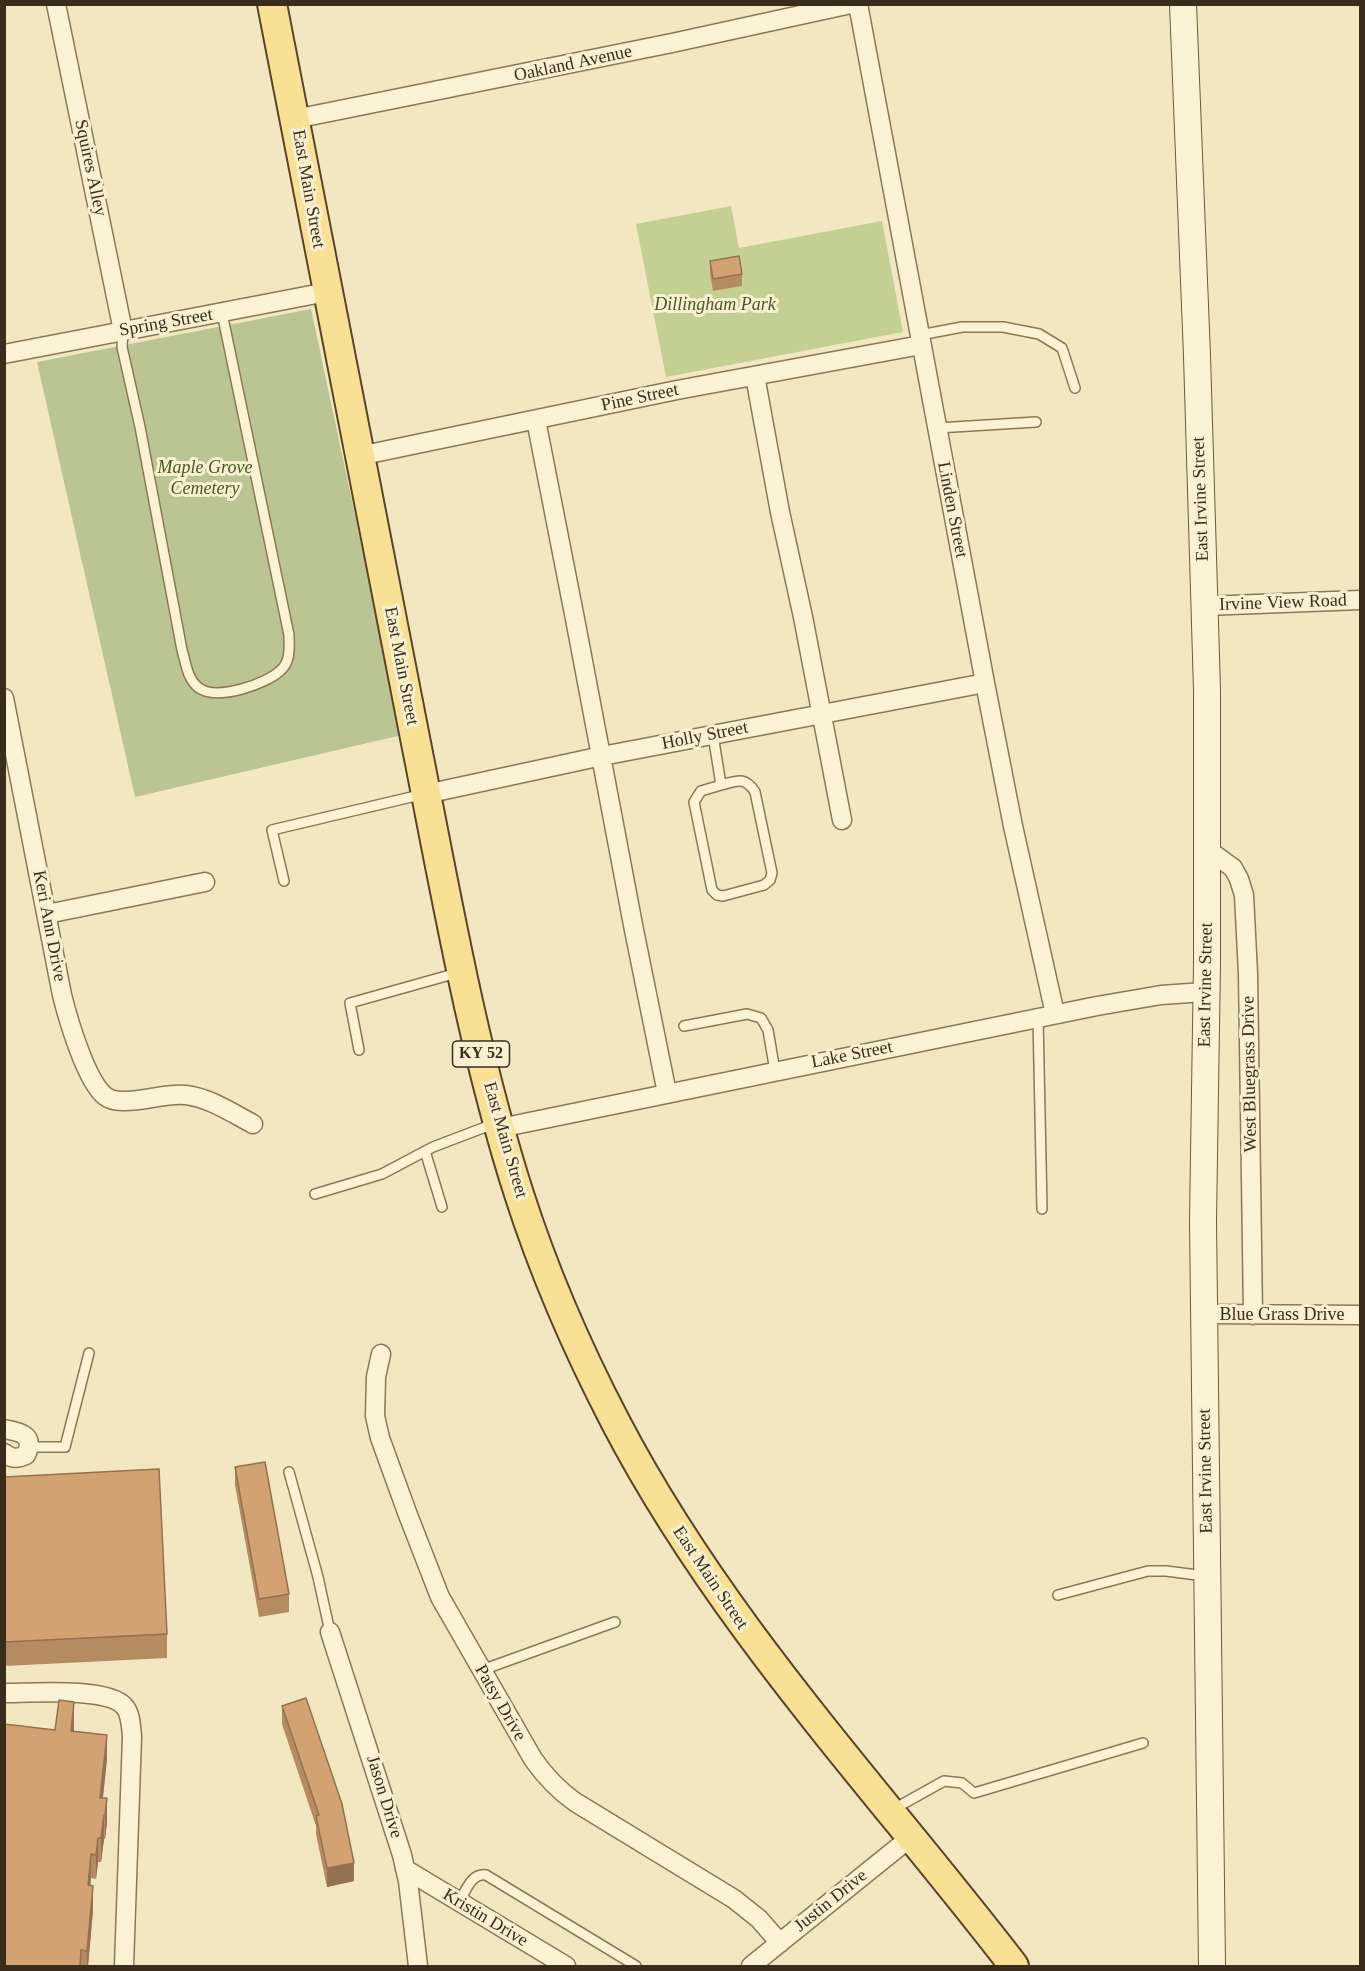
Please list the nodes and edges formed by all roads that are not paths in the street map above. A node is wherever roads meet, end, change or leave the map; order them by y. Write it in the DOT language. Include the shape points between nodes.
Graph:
graph roads {
  1 [pos="56,4"];
  2 [pos="272,4"];
  3 [pos="851,4"];
  4 [pos="858,4"];
  5 [pos="1183,4"];
  6 [pos="295,119"];
  7 [pos="327,292"];
  8 [pos="222,313"];
  9 [pos="123,331"];
  10 [pos="920,340"];
  11 [pos="4,354"];
  12 [pos="755,375"];
  13 [pos="1075,388"];
  14 [pos="536,420"];
  15 [pos="1036,422"];
  16 [pos="937,428"];
  17 [pos="359,456"];
  18 [pos="1360,600"];
  19 [pos="1205,606"];
  20 [pos="985,683"];
  21 [pos="4,698"];
  22 [pos="821,715"];
  23 [pos="713,735"];
  24 [pos="602,756"];
  25 [pos="11,769"];
  26 [pos="721,784"];
  27 [pos="426,794"];
  28 [pos="842,820"];
  29 [pos="1207,849"];
  30 [pos="284,880"];
  31 [pos="205,882"];
  32 [pos="47,914"];
  33 [pos="463,971"];
  34 [pos="1205,992"];
  35 [pos="1047,1016"];
  36 [pos="684,1026"];
  37 [pos="359,1050"];
  38 [pos="775,1071"];
  39 [pos="667,1093"];
  40 [pos="253,1124"];
  41 [pos="499,1125"];
  42 [pos="425,1151"];
  43 [pos="315,1194"];
  44 [pos="442,1207"];
  45 [pos="1042,1209"];
  46 [pos="1204,1314"];
  47 [pos="1253,1315"];
  48 [pos="1360,1315"];
  49 [pos="89,1353"];
  50 [pos="381,1354"];
  51 [pos="4,1429"];
  52 [pos="29,1448"];
  53 [pos="4,1453"];
  54 [pos="288,1472"];
  55 [pos="1207,1577"];
  56 [pos="1058,1595"];
  57 [pos="615,1623"];
  58 [pos="330,1632"];
  59 [pos="482,1670"];
  60 [pos="4,1694"];
  61 [pos="1143,1743"];
  62 [pos="890,1811"];
  63 [pos="911,1837"];
  64 [pos="405,1869"];
  65 [pos="459,1902"];
  66 [pos="780,1943"];
  67 [pos="124,1966"];
  68 [pos="418,1966"];
  69 [pos="566,1966"];
  70 [pos="636,1966"];
  71 [pos="752,1966"];
  72 [pos="1014,1966"];
  73 [pos="1212,1966"];
  1 -- 9 [label="street, Squires Alley"];
  2 -- 6 [label="main road, East Main Street / KY 52"];
  3 -- 6 [label="street, Oakland Avenue"];
  4 -- 10 [label="street, Linden Street"];
  5 -- 19 [label="street, East Irvine Street"];
  6 -- 7 [label="main road, East Main Street / KY 52"];
  7 -- 8 [label="street, Spring Street"];
  7 -- 17 [label="main road, East Main Street / KY 52"];
  8 -- 9 [label="street, Spring Street"];
  8 -- 9 [label="lane" via="290,654 282,669 261,683 237,691 200,689 189,676 122,347"];
  9 -- 11 [label="street, Spring Street"];
  10 -- 12 [label="street, Pine Street"];
  10 -- 13 [label="lane" via="962,327 1004,327 1039,334 1062,348"];
  10 -- 16 [label="street, Linden Street"];
  12 -- 14 [label="street, Pine Street"];
  12 -- 22 [label="street"];
  14 -- 17 [label="street, Pine Street"];
  14 -- 24 [label="street"];
  15 -- 16 [label="lane"];
  16 -- 20 [label="street, Linden Street"];
  17 -- 27 [label="main road, East Main Street / KY 52"];
  18 -- 19 [label="street, Irvine View Road"];
  19 -- 29 [label="street, East Irvine Street"];
  20 -- 22 [label="street, Holly Street"];
  20 -- 35 [label="street, Linden Street"];
  21 -- 25 [label="street, Keri Ann Drive"];
  22 -- 23 [label="street, Holly Street"];
  22 -- 28 [label="street"];
  23 -- 24 [label="street, Holly Street"];
  23 -- 26 [label="lane"];
  24 -- 27 [label="street, Holly Street"];
  24 -- 39 [label="street"];
  25 -- 32 [label="street, Keri Ann Drive"];
  26 -- 26 [label="lane" via="742,780 750,783 772,873 764,885 723,896 712,890 694,802 701,791"];
  27 -- 30 [label="lane" via="272,830"];
  27 -- 33 [label="main road, East Main Street / KY 52"];
  29 -- 34 [label="street, East Irvine Street"];
  29 -- 47 [label="street, West Bluegrass Drive" via="1233,868 1244,895"];
  31 -- 32 [label="street"];
  32 -- 40 [label="street, Keri Ann Drive" via="68,1015 80,1052 104,1095 124,1101 184,1095 201,1098"];
  33 -- 37 [label="lane" via="350,1003"];
  33 -- 41 [label="main road, East Main Street / KY 52"];
  34 -- 35 [label="street, Lake Street" via="1161,995"];
  34 -- 46 [label="street, East Irvine Street"];
  35 -- 38 [label="street, Lake Street"];
  35 -- 45 [label="lane"];
  36 -- 38 [label="lane" via="747,1014 761,1018 768,1030"];
  38 -- 39 [label="street, Lake Street"];
  39 -- 41 [label="street, Lake Street"];
  41 -- 42 [label="lane"];
  41 -- 62 [label="main road, East Main Street / KY 52" via="547,1273 639,1467 744,1629"];
  42 -- 43 [label="lane" via="382,1174"];
  42 -- 44 [label="lane"];
  46 -- 47 [label="street, Blue Grass Drive"];
  46 -- 55 [label="street, East Irvine Street"];
  47 -- 48 [label="street, Blue Grass Drive"];
  49 -- 52 [label="lane" via="65,1447"];
  50 -- 59 [label="street, Patsy Drive" via="374,1395 380,1438 429,1570"];
  51 -- 52 [label="street" via="22,1432"];
  52 -- 53 [label="street" via="19,1458"];
  54 -- 58 [label="lane"];
  55 -- 56 [label="lane" via="1148,1571"];
  55 -- 73 [label="street, East Irvine Street"];
  57 -- 59 [label="lane"];
  58 -- 64 [label="street, Jason Drive"];
  59 -- 66 [label="street, Patsy Drive" via="533,1759 559,1791 734,1899"];
  60 -- 67 [label="street" via="106,1695 125,1706 129,1715 132,1737"];
  61 -- 62 [label="lane" via="974,1793 962,1783 944,1781"];
  62 -- 63 [label="main road, East Main Street / KY 52"];
  63 -- 66 [label="street, Justin Drive"];
  63 -- 72 [label="main road, East Main Street / KY 52"];
  64 -- 65 [label="street, Kristin Drive"];
  64 -- 68 [label="street, Jason Drive"];
  65 -- 69 [label="street, Kristin Drive"];
  65 -- 70 [label="lane" via="474,1877 486,1875"];
  66 -- 71 [label="street, Justin Drive"];
}
